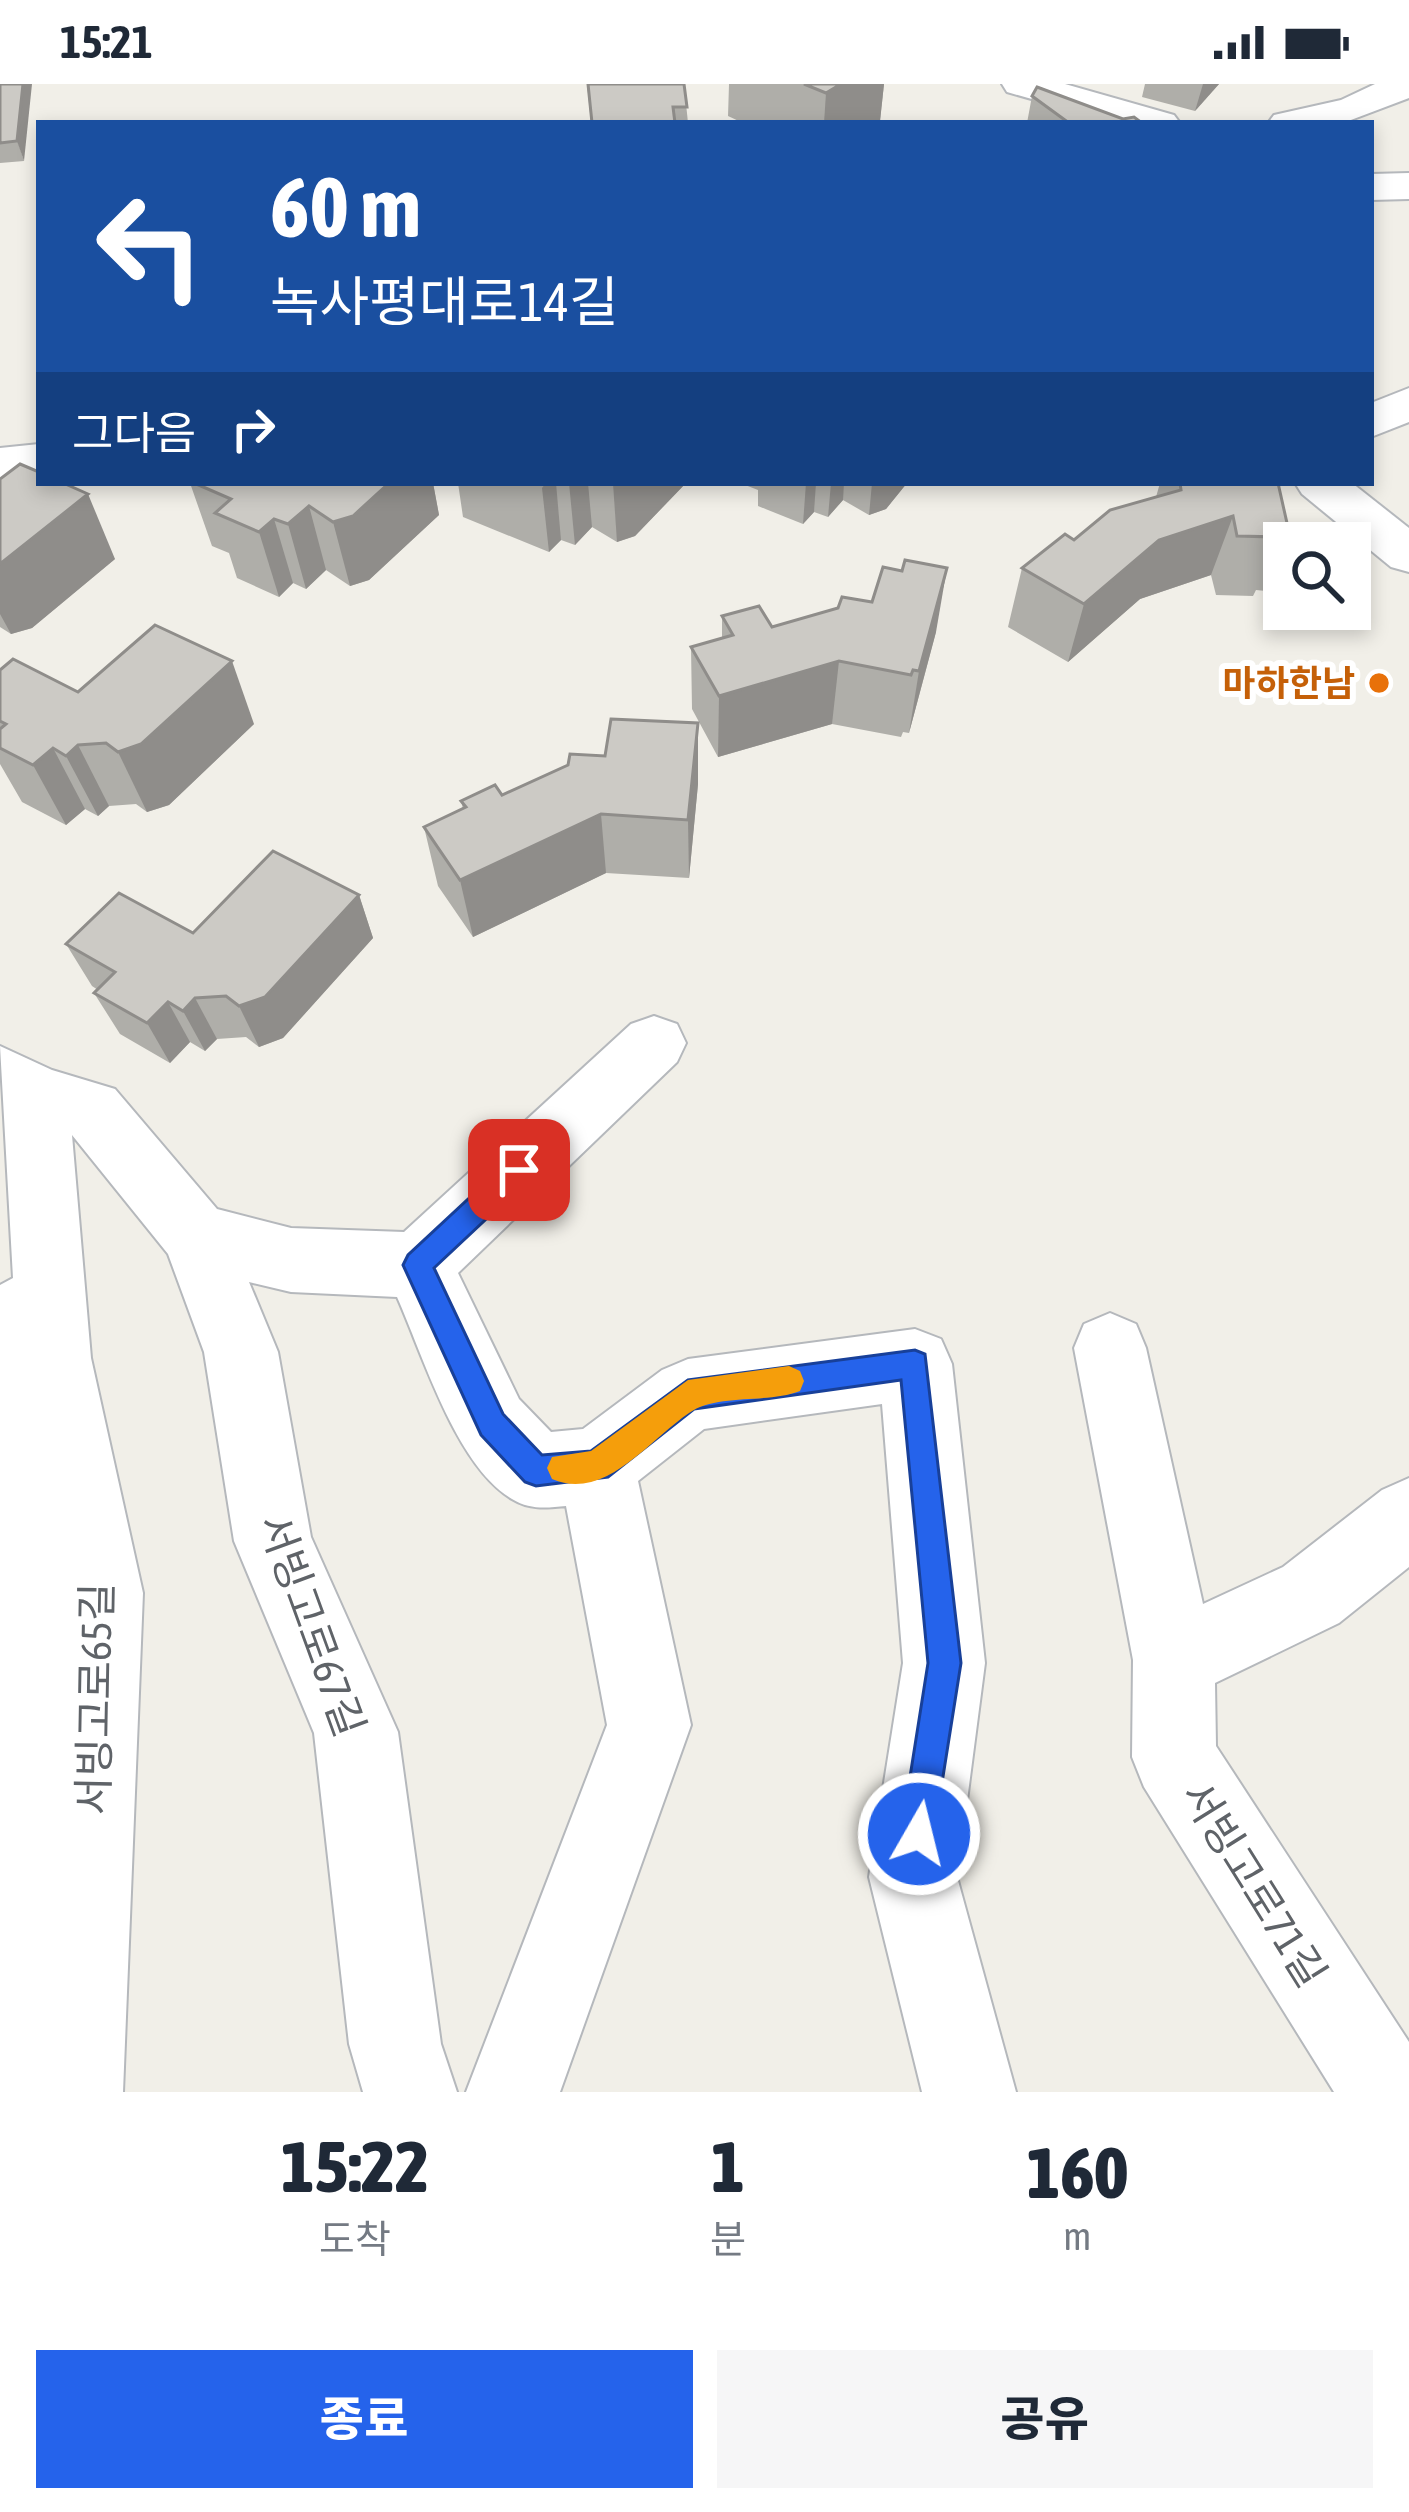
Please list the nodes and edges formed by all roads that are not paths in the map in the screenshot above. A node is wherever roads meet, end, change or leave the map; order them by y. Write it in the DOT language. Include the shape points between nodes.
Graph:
graph roads {
  1 [pos="1021,84"];
  2 [pos="1407,84"];
  3 [pos="1149,120"];
  4 [pos="1302,120"];
  5 [pos="1409,186"];
  6 [pos="1374,187"];
  7 [pos="36,460"];
  8 [pos="0,464"];
  9 [pos="1324,486"];
  10 [pos="1409,556"];
  11 [pos="654,1043"];
  12 [pos="24,1094"];
  13 [pos="196,1236"];
  14 [pos="418,1265"];
  15 [pos="1110,1348"];
  16 [pos="596,1466"];
  17 [pos="1409,1516"];
  18 [pos="1174,1660"];
  19 [pos="16,2092"];
  20 [pos="76,2092"];
  21 [pos="410,2092"];
  22 [pos="513,2092"];
  23 [pos="969,2092"];
  24 [pos="1387,2092"];
  1 -- 3 [label="street"];
  2 -- 4 [label="street" via="1353,109"];
  5 -- 6 [label="street"];
  7 -- 8 [label="street"];
  9 -- 10 [label="street"];
  11 -- 14 [label="street"];
  12 -- 13 [label="street, 서빙고로67길" via="92,1109"];
  12 -- 19 [label="street" via="8,1140 7,1218 28,1318 12,1423 40,1804"];
  12 -- 20 [label="street, 서빙고로65길" via="54,1358 103,1593"];
  13 -- 14 [label="street" via="291,1260"];
  13 -- 21 [label="street, 서빙고로67길" via="242,1352 273,1540 356,1732 395,2044"];
  14 -- 16 [label="street" via="492,1425 536,1471"];
  15 -- 18 [label="street, 서빙고로71길"];
  16 -- 22 [label="street" via="649,1725"];
  16 -- 23 [label="street" via="688,1395 915,1364 944,1663 913,1876"];
  17 -- 18 [label="street" via="1311,1595"];
  18 -- 24 [label="street, 서빙고로71길" via="1174,1757"];
}
